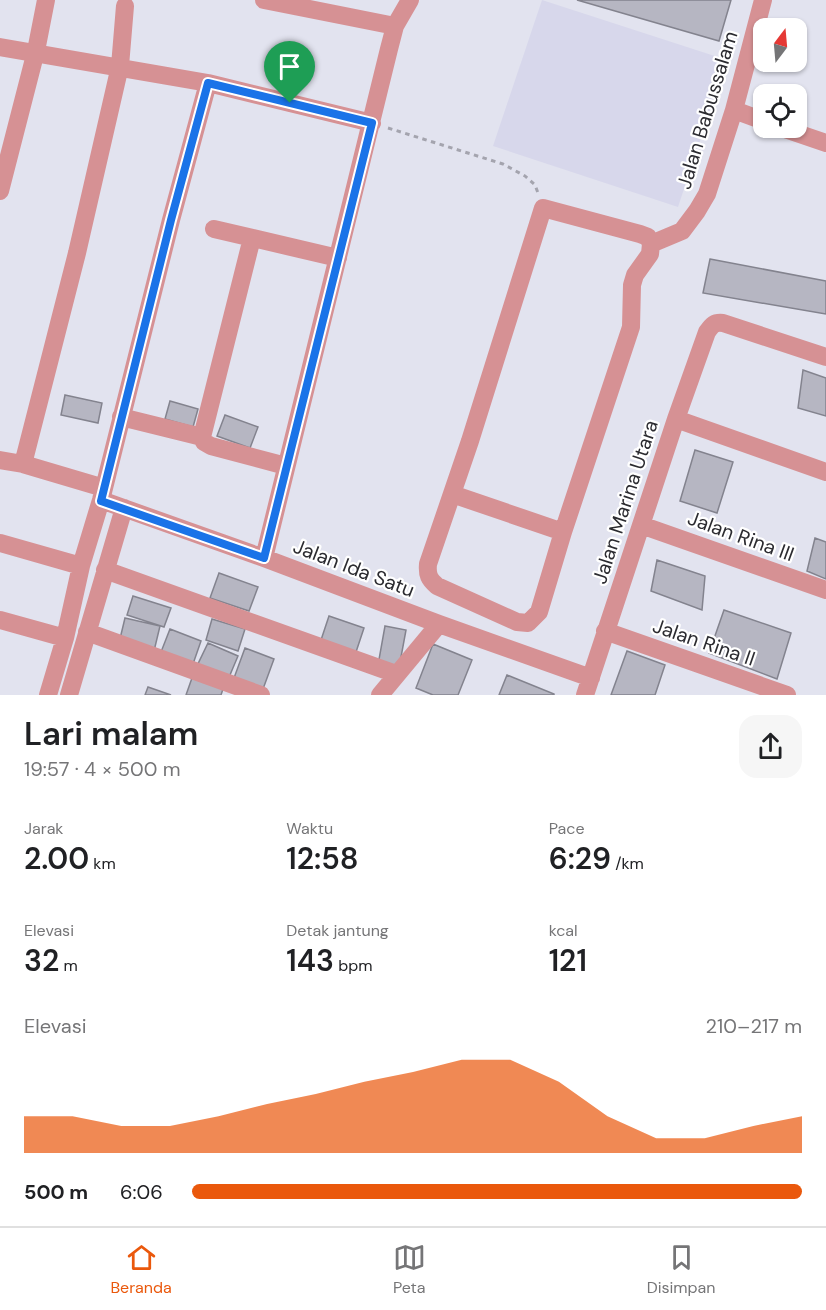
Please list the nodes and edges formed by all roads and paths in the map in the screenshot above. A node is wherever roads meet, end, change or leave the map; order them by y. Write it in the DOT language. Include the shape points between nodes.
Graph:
graph roads {
  1 [pos="46,0"];
  2 [pos="264,0"];
  3 [pos="410,0"];
  4 [pos="763,0"];
  5 [pos="125,6"];
  6 [pos="395,26"];
  7 [pos="0,47"];
  8 [pos="36,51"];
  9 [pos="120,66"];
  10 [pos="208,83"];
  11 [pos="734,110"];
  12 [pos="753,117"];
  13 [pos="372,123"];
  14 [pos="807,137"];
  15 [pos="826,143"];
  16 [pos="0,191"];
  17 [pos="543,208"];
  18 [pos="214,229"];
  19 [pos="252,238"];
  20 [pos="651,244"];
  21 [pos="338,258"];
  22 [pos="826,357"];
  23 [pos="121,417"];
  24 [pos="676,419"];
  25 [pos="202,437"];
  26 [pos="0,460"];
  27 [pos="23,464"];
  28 [pos="286,466"];
  29 [pos="826,472"];
  30 [pos="102,494"];
  31 [pos="452,494"];
  32 [pos="124,508"];
  33 [pos="641,525"];
  34 [pos="563,532"];
  35 [pos="0,543"];
  36 [pos="264,558"];
  37 [pos="81,566"];
  38 [pos="105,570"];
  39 [pos="826,591"];
  40 [pos="0,620"];
  41 [pos="439,624"];
  42 [pos="605,631"];
  43 [pos="87,632"];
  44 [pos="65,638"];
  45 [pos="396,674"];
  46 [pos="588,687"];
  47 [pos="70,692"];
  48 [pos="48,695"];
  49 [pos="89,695"];
  50 [pos="261,695"];
  51 [pos="380,695"];
  52 [pos="788,695"];
  1 -- 8 [label="street"];
  2 -- 6 [label="street"];
  3 -- 6 [label="street"];
  4 -- 11 [label="street, Jalan Babussalam"];
  5 -- 9 [label="street"];
  6 -- 13 [label="street"];
  7 -- 8 [label="street"];
  8 -- 9 [label="street"];
  8 -- 16 [label="street"];
  9 -- 10 [label="street"];
  9 -- 27 [label="street"];
  10 -- 13 [label="street"];
  10 -- 23 [label="street"];
  11 -- 12 [label="street"];
  11 -- 20 [label="street, Jalan Babussalam" via="707,194 697,211 682,231"];
  13 -- 17 [label="path" via="503,164 535,185"];
  13 -- 21 [label="street"];
  14 -- 15 [label="street"];
  17 -- 20 [label="street" via="640,234 648,237"];
  17 -- 31 [label="street"];
  18 -- 19 [label="street"];
  19 -- 21 [label="street"];
  19 -- 25 [label="street"];
  20 -- 34 [label="street" via="650,254 635,275 631,327"];
  21 -- 28 [label="street"];
  22 -- 24 [label="street, Jalan Marina Utara" via="716,322 707,332"];
  23 -- 25 [label="street"];
  23 -- 30 [label="street"];
  24 -- 29 [label="street"];
  24 -- 33 [label="street, Jalan Marina Utara"];
  25 -- 28 [label="street" via="210,446"];
  26 -- 27 [label="street, Jalan Ida Satu"];
  27 -- 30 [label="street, Jalan Ida Satu"];
  28 -- 36 [label="street"];
  30 -- 32 [label="street, Jalan Ida Satu"];
  30 -- 37 [label="street"];
  31 -- 34 [label="street"];
  31 -- 34 [label="street" via="428,564 429,579 517,621 528,623 539,612"];
  32 -- 36 [label="street, Jalan Ida Satu"];
  32 -- 38 [label="street"];
  33 -- 39 [label="street, Jalan Rina III"];
  33 -- 42 [label="street, Jalan Marina Utara"];
  35 -- 37 [label="street"];
  36 -- 41 [label="street, Jalan Ida Satu"];
  37 -- 44 [label="street"];
  38 -- 43 [label="street"];
  38 -- 45 [label="street"];
  40 -- 44 [label="street"];
  41 -- 45 [label="street"];
  41 -- 46 [label="street, Jalan Ida Satu"];
  42 -- 46 [label="street, Jalan Marina Utara"];
  42 -- 52 [label="street, Jalan Rina II"];
  43 -- 47 [label="street"];
  43 -- 50 [label="street"];
  44 -- 48 [label="street"];
  45 -- 51 [label="street"];
  47 -- 49 [label="street"];
}
